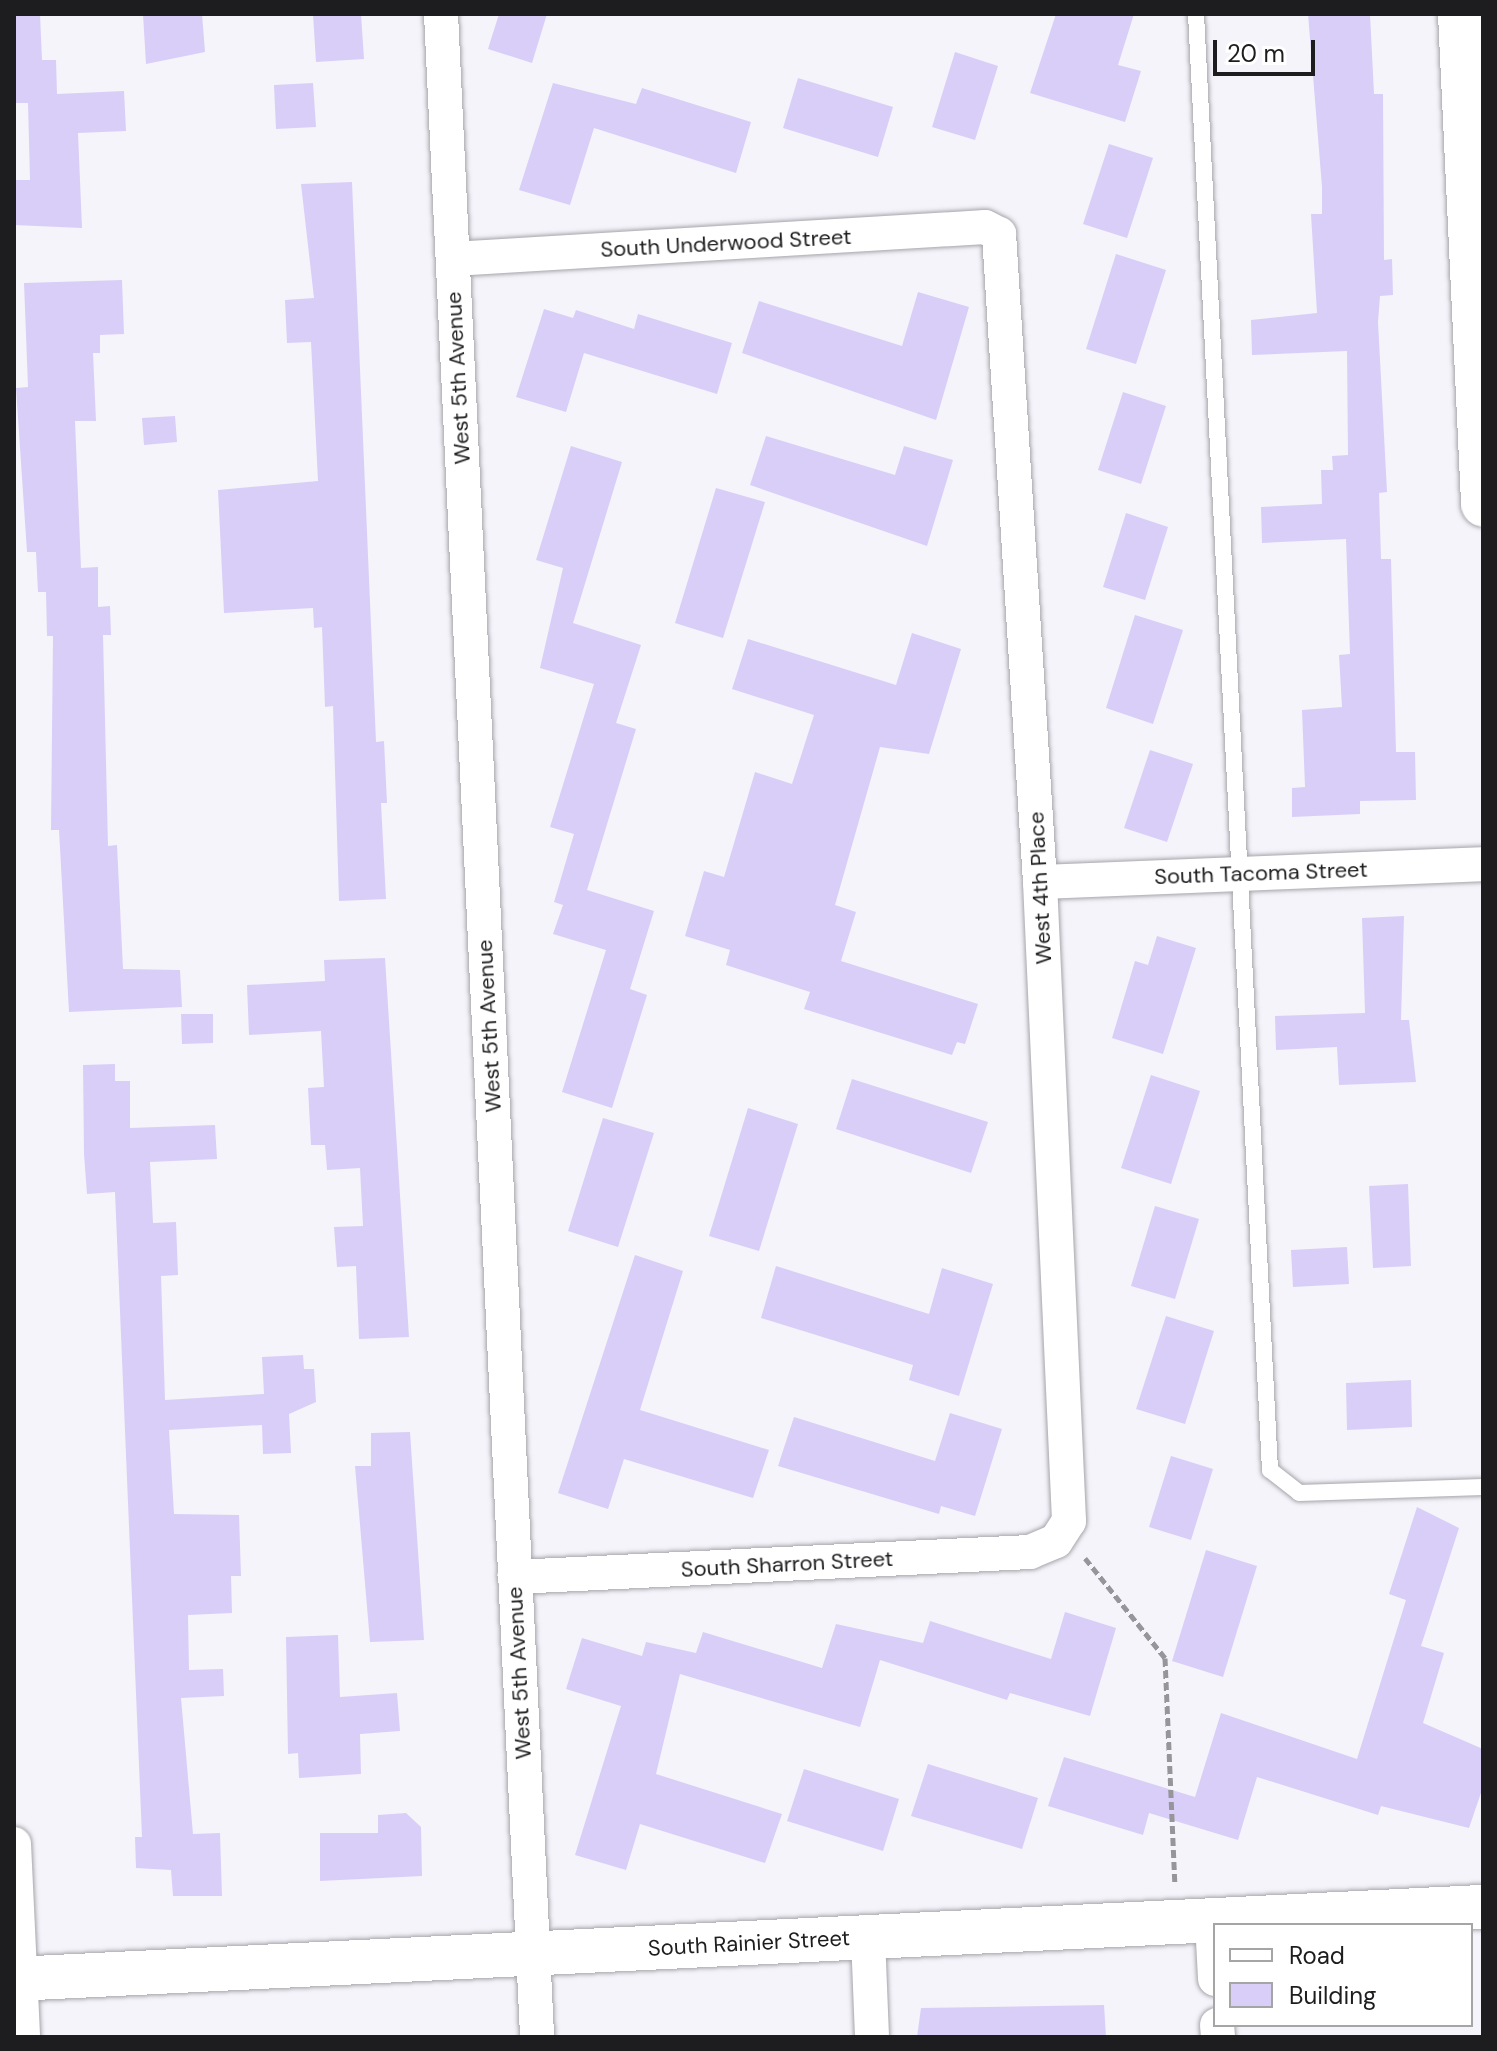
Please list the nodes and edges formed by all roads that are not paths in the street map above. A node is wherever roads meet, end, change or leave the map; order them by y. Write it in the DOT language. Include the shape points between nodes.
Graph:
graph roads {
  1 [pos="441,14"];
  2 [pos="1196,14"];
  3 [pos="1460,14"];
  4 [pos="999,234"];
  5 [pos="453,259"];
  6 [pos="1483,504"];
  7 [pos="1483,864"];
  8 [pos="1243,874"];
  9 [pos="1040,882"];
  10 [pos="1483,1487"];
  11 [pos="1056,1541"];
  12 [pos="515,1577"];
  13 [pos="14,1844"];
  14 [pos="1483,1907"];
  15 [pos="1194,1922"];
  16 [pos="868,1937"];
  17 [pos="533,1954"];
  18 [pos="1213,1974"];
  19 [pos="17,1979"];
  20 [pos="23,2037"];
  21 [pos="537,2037"];
  22 [pos="872,2037"];
  1 -- 5 [label="street, West 5th Avenue"];
  2 -- 8 [label="lane"];
  3 -- 6 [label="street"];
  4 -- 5 [label="street, South Underwood Street" via="985,227"];
  4 -- 9 [label="street, West 4th Place"];
  5 -- 12 [label="street, West 5th Avenue"];
  7 -- 8 [label="street, South Tacoma Street"];
  8 -- 9 [label="street, South Tacoma Street"];
  8 -- 10 [label="lane" via="1270,1470 1299,1493"];
  9 -- 11 [label="street, West 4th Place" via="1069,1521"];
  11 -- 12 [label="street, South Sharron Street" via="1030,1552"];
  12 -- 17 [label="street, West 5th Avenue"];
  13 -- 19 [label="street"];
  14 -- 15 [label="street, South Rainier Street"];
  15 -- 16 [label="street, South Rainier Street"];
  15 -- 18 [label="street"];
  16 -- 17 [label="street, South Rainier Street"];
  16 -- 22 [label="street"];
  17 -- 19 [label="street, South Rainier Street"];
  17 -- 21 [label="street, West 5th Avenue"];
  19 -- 20 [label="street"];
}
